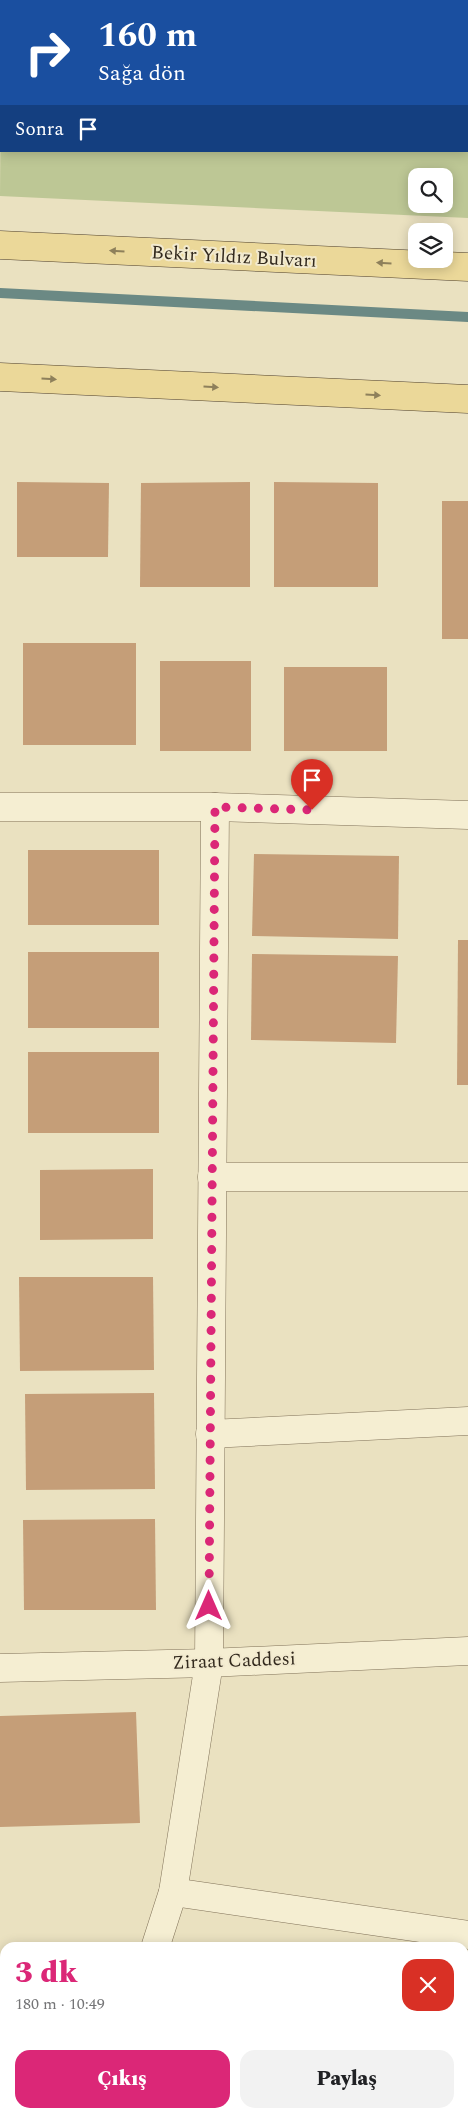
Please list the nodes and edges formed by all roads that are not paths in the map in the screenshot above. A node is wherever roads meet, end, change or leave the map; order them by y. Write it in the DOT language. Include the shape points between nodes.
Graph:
graph roads {
  1 [pos="0,245"];
  2 [pos="468,267"];
  3 [pos="0,377"];
  4 [pos="468,399"];
  5 [pos="0,807"];
  6 [pos="215,807"];
  7 [pos="468,815"];
  8 [pos="212,1176"];
  9 [pos="468,1177"];
  10 [pos="468,1421"];
  11 [pos="210,1434"];
  12 [pos="468,1651"];
  13 [pos="209,1663"];
  14 [pos="0,1668"];
  15 [pos="173,1892"];
  16 [pos="468,1936"];
  17 [pos="157,1942"];
  2 -- 1 [label="main road, Bekir Yıldız Bulvarı, one-way"];
  3 -- 4 [label="main road, one-way"];
  5 -- 6 [label="street"];
  6 -- 7 [label="street"];
  6 -- 8 [label="street"];
  8 -- 9 [label="street"];
  8 -- 11 [label="street"];
  10 -- 11 [label="street"];
  11 -- 13 [label="street"];
  12 -- 13 [label="street, Ziraat Caddesi"];
  13 -- 14 [label="street, Ziraat Caddesi"];
  13 -- 15 [label="street"];
  15 -- 16 [label="street"];
  15 -- 17 [label="street"];
}
